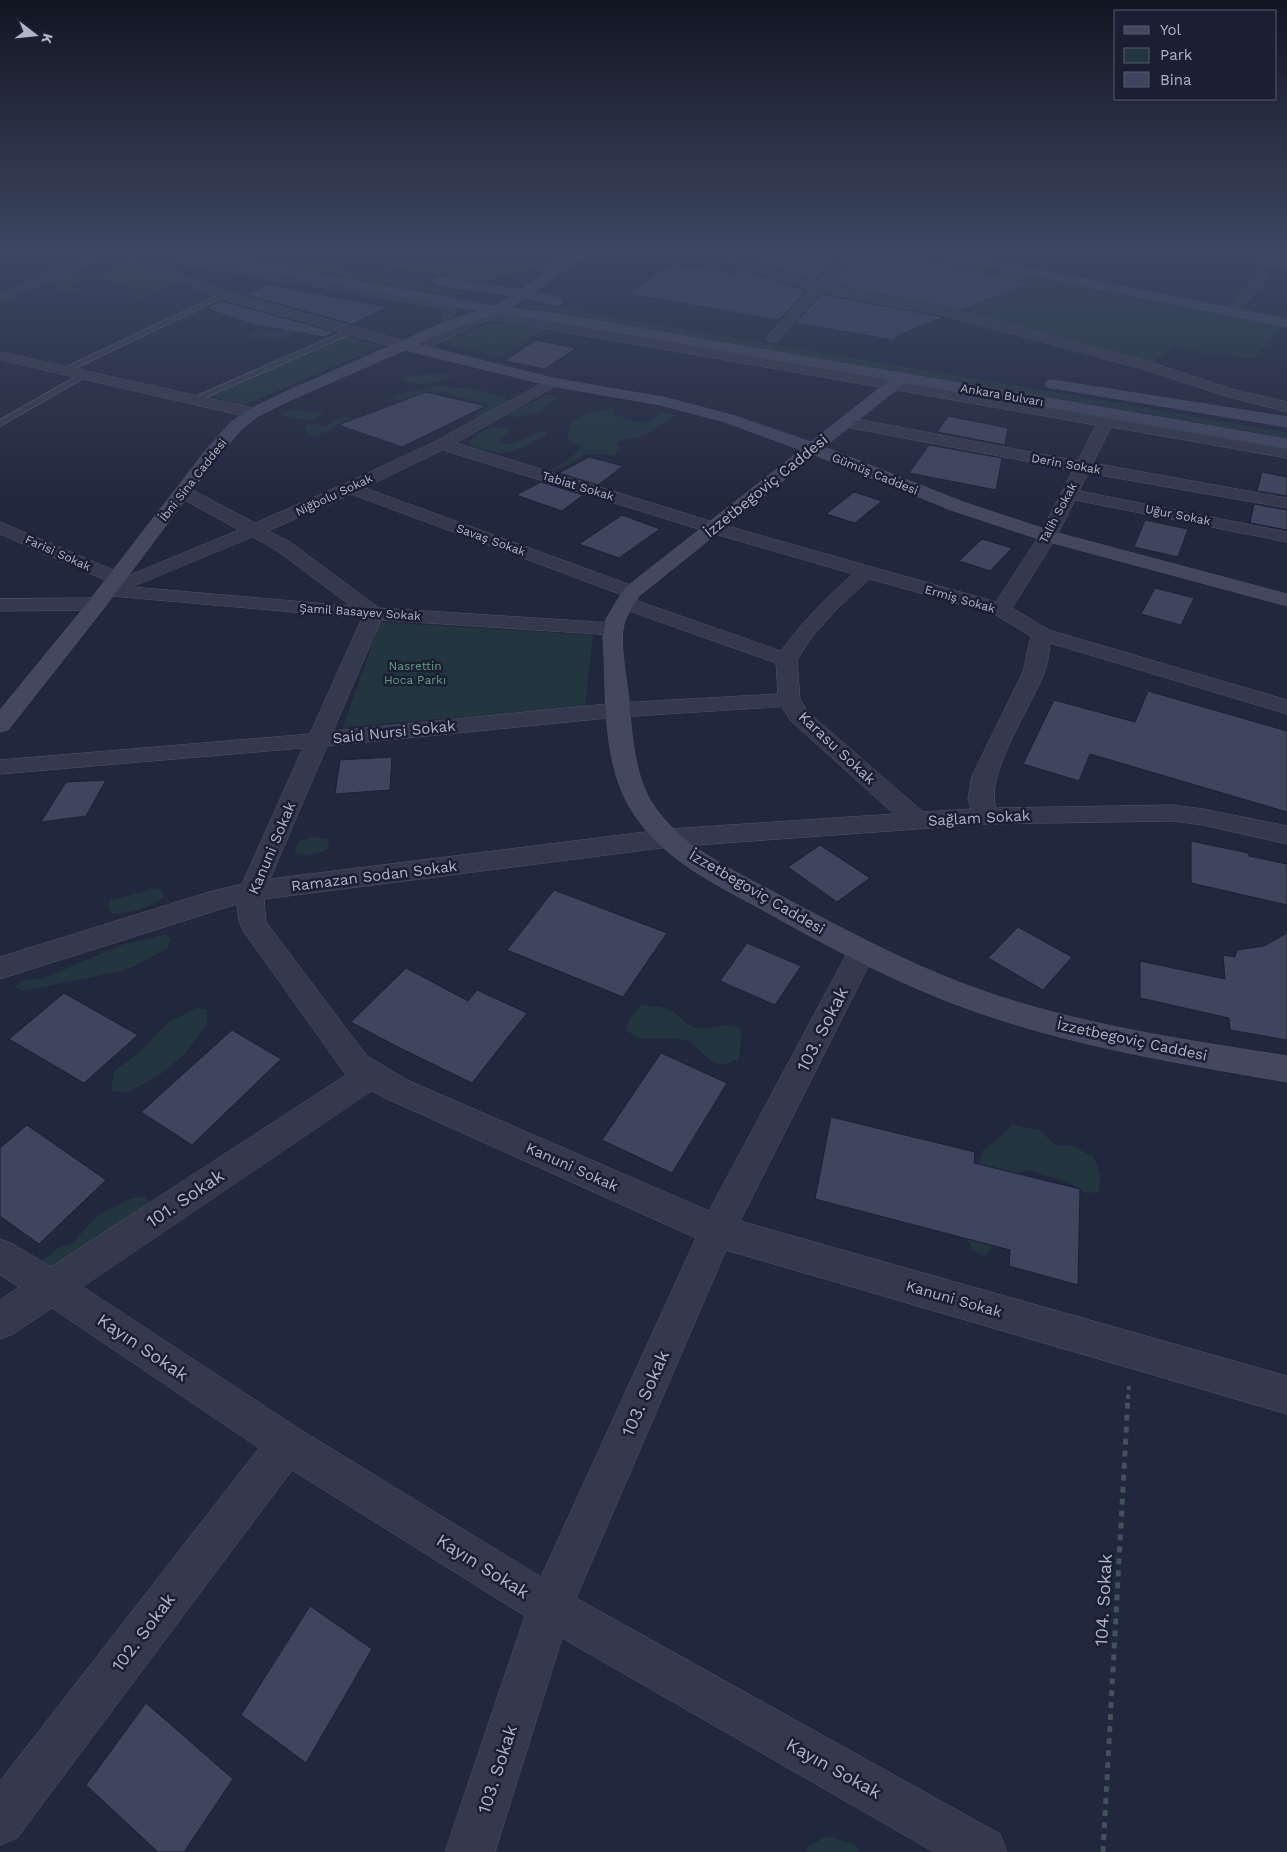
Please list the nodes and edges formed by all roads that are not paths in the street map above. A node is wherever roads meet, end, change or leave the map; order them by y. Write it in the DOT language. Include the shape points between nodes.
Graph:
graph roads {
  1 [pos="141,334"];
  2 [pos="345,334"];
  3 [pos="360,334"];
  4 [pos="424,334"];
  5 [pos="446,334"];
  6 [pos="611,334"];
  7 [pos="644,334"];
  8 [pos="771,334"];
  9 [pos="1030,334"];
  10 [pos="430,342"];
  11 [pos="791,342"];
  12 [pos="403,346"];
  13 [pos="0,356"];
  14 [pos="66,370"];
  15 [pos="87,374"];
  16 [pos="898,381"];
  17 [pos="552,382"];
  18 [pos="1034,382"];
  19 [pos="194,399"];
  20 [pos="1287,407"];
  21 [pos="253,414"];
  22 [pos="1108,418"];
  23 [pos="846,422"];
  24 [pos="1287,422"];
  25 [pos="0,423"];
  26 [pos="442,444"];
  27 [pos="1287,444"];
  28 [pos="814,449"];
  29 [pos="1287,453"];
  30 [pos="1082,467"];
  31 [pos="350,488"];
  32 [pos="183,492"];
  33 [pos="1069,494"];
  34 [pos="1287,503"];
  35 [pos="0,527"];
  36 [pos="714,528"];
  37 [pos="256,530"];
  38 [pos="1048,536"];
  39 [pos="1287,537"];
  40 [pos="866,572"];
  41 [pos="107,591"];
  42 [pos="629,598"];
  43 [pos="1287,600"];
  44 [pos="0,604"];
  45 [pos="1001,610"];
  46 [pos="374,613"];
  47 [pos="613,629"];
  48 [pos="1042,634"];
  49 [pos="786,660"];
  50 [pos="789,700"];
  51 [pos="1287,707"];
  52 [pos="618,710"];
  53 [pos="0,725"];
  54 [pos="319,740"];
  55 [pos="0,767"];
  56 [pos="986,816"];
  57 [pos="916,820"];
  58 [pos="1287,835"];
  59 [pos="669,838"];
  60 [pos="252,891"];
  61 [pos="862,951"];
  62 [pos="0,968"];
  63 [pos="1287,1069"];
  64 [pos="371,1075"];
  65 [pos="717,1232"];
  66 [pos="0,1256"];
  67 [pos="52,1287"];
  68 [pos="0,1321"];
  69 [pos="1287,1395"];
  70 [pos="287,1444"];
  71 [pos="550,1607"];
  72 [pos="0,1821"];
  73 [pos="470,1852"];
  74 [pos="982,1852"];
  1 -- 14 [label="lane"];
  2 -- 19 [label="lane"];
  3 -- 12 [label="street"];
  4 -- 12 [label="street, İbni Sina Caddesi"];
  5 -- 10 [label="street"];
  6 -- 16 [label="street"];
  7 -- 16 [label="street"];
  8 -- 11 [label="street" via="767,338"];
  9 -- 20 [label="street"];
  12 -- 17 [label="street, Gümüş Caddesi"];
  12 -- 21 [label="street, İbni Sina Caddesi"];
  13 -- 14 [label="street"];
  14 -- 15 [label="street"];
  15 -- 19 [label="street"];
  15 -- 25 [label="lane"];
  16 -- 22 [label="street"];
  16 -- 23 [label="street, İzzetbegoviç Caddesi"];
  17 -- 26 [label="street, Niğbolu Sokak"];
  17 -- 28 [label="street, Gümüş Caddesi" via="687,407 762,429"];
  18 -- 24 [label="street, Ankara Bulvarı"];
  19 -- 21 [label="street"];
  21 -- 32 [label="street, İbni Sina Caddesi" via="236,426"];
  22 -- 27 [label="street"];
  22 -- 29 [label="street"];
  22 -- 30 [label="street, Talih Sokak"];
  23 -- 28 [label="street, İzzetbegoviç Caddesi"];
  23 -- 30 [label="street, Derin Sokak"];
  26 -- 31 [label="street, Niğbolu Sokak"];
  26 -- 36 [label="street, Tabiat Sokak"];
  28 -- 36 [label="street, İzzetbegoviç Caddesi"];
  28 -- 38 [label="street, Gümüş Caddesi" via="957,506"];
  30 -- 33 [label="street, Talih Sokak"];
  30 -- 34 [label="street, Derin Sokak"];
  31 -- 37 [label="street, Niğbolu Sokak"];
  31 -- 42 [label="street, Savaş Sokak"];
  32 -- 37 [label="street"];
  32 -- 41 [label="street, İbni Sina Caddesi"];
  33 -- 38 [label="street, Talih Sokak"];
  33 -- 39 [label="street, Uğur Sokak"];
  35 -- 41 [label="street, Farisi Sokak"];
  36 -- 40 [label="street, Ermiş Sokak"];
  36 -- 42 [label="street, İzzetbegoviç Caddesi"];
  37 -- 41 [label="street, Niğbolu Sokak"];
  37 -- 46 [label="street"];
  38 -- 43 [label="street, Gümüş Caddesi"];
  38 -- 45 [label="street, Talih Sokak"];
  40 -- 45 [label="street, Ermiş Sokak"];
  40 -- 49 [label="street" via="804,634"];
  41 -- 44 [label="street, Şamil Basayev Sokak"];
  41 -- 46 [label="street, Şamil Basayev Sokak"];
  41 -- 53 [label="street, İbni Sina Caddesi"];
  42 -- 47 [label="street, İzzetbegoviç Caddesi"];
  42 -- 49 [label="street, Savaş Sokak"];
  45 -- 48 [label="street, Ermiş Sokak"];
  46 -- 47 [label="street, Şamil Basayev Sokak"];
  46 -- 54 [label="street, Kanuni Sokak"];
  47 -- 52 [label="street, İzzetbegoviç Caddesi"];
  48 -- 51 [label="street, Ermiş Sokak"];
  48 -- 56 [label="street" via="1034,672 984,776 980,798"];
  49 -- 50 [label="street, Karasu Sokak"];
  50 -- 52 [label="street, Said Nursi Sokak"];
  50 -- 57 [label="street, Karasu Sokak" via="799,716"];
  52 -- 54 [label="street, Said Nursi Sokak"];
  52 -- 59 [label="street, İzzetbegoviç Caddesi" via="632,785 642,807"];
  54 -- 55 [label="street, Said Nursi Sokak"];
  54 -- 60 [label="street, Kanuni Sokak"];
  56 -- 57 [label="street, Sağlam Sokak"];
  56 -- 58 [label="street, Sağlam Sokak" via="1173,813"];
  57 -- 59 [label="street, Sağlam Sokak"];
  59 -- 60 [label="street, Ramazan Sodan Sokak"];
  59 -- 61 [label="street, İzzetbegoviç Caddesi" via="727,878"];
  60 -- 62 [label="street, Ramazan Sodan Sokak"];
  60 -- 64 [label="street, Kanuni Sokak" via="250,915 254,925 356,1065"];
  61 -- 63 [label="street, İzzetbegoviç Caddesi" via="959,994 1026,1016 1112,1039"];
  61 -- 65 [label="street, 103. Sokak"];
  64 -- 65 [label="street, Kanuni Sokak" via="396,1090"];
  64 -- 67 [label="street, 101. Sokak"];
  65 -- 69 [label="street, Kanuni Sokak"];
  65 -- 71 [label="street, 103. Sokak"];
  66 -- 67 [label="street, Kayın Sokak"];
  67 -- 68 [label="street, 101. Sokak"];
  67 -- 70 [label="street, Kayın Sokak"];
  70 -- 71 [label="street, Kayın Sokak"];
  70 -- 72 [label="street, 102. Sokak"];
  71 -- 73 [label="street, 103. Sokak"];
  71 -- 74 [label="street, Kayın Sokak"];
}
